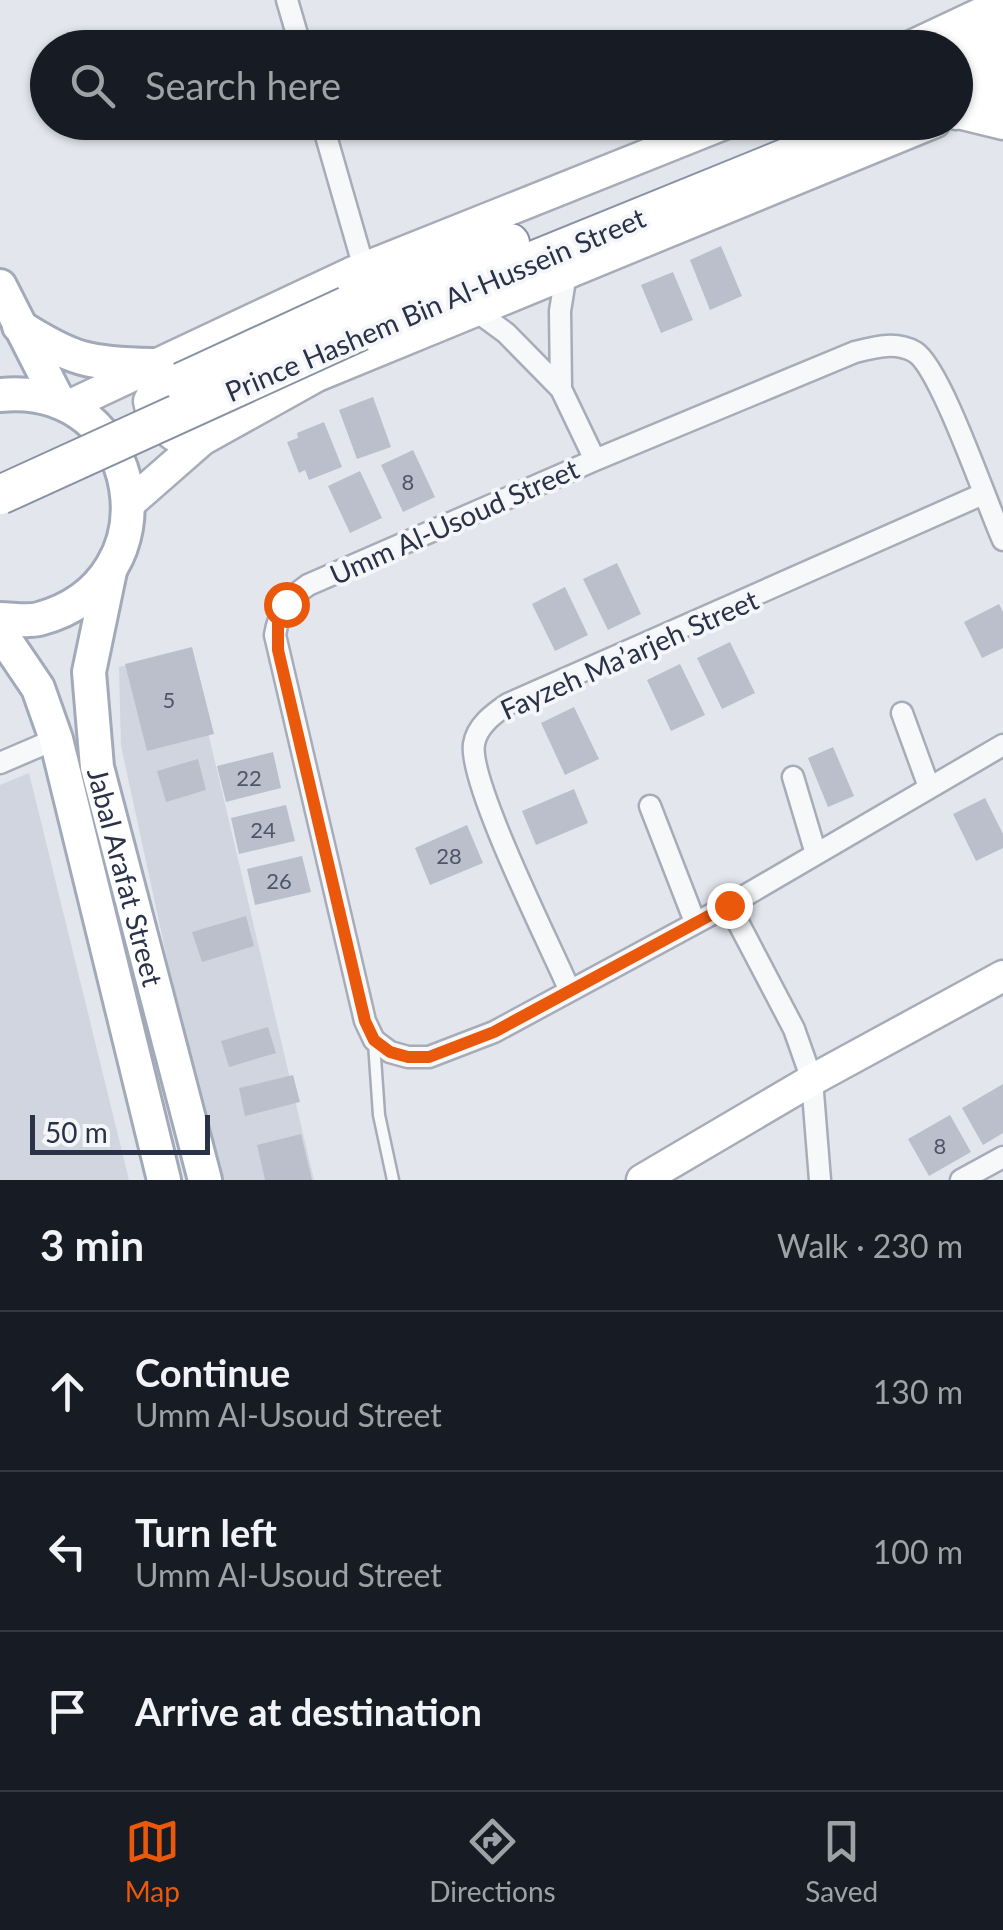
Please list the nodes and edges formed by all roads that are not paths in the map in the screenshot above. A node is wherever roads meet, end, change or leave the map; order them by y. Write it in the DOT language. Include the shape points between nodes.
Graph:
graph roads {
  1 [pos="287,0"];
  2 [pos="1003,3"];
  3 [pos="295,30"];
  4 [pos="945,30"];
  5 [pos="1003,30"];
  6 [pos="973,45"];
  7 [pos="1003,60"];
  8 [pos="973,88"];
  9 [pos="1003,93"];
  10 [pos="973,102"];
  11 [pos="973,115"];
  12 [pos="1003,124"];
  13 [pos="327,140"];
  14 [pos="685,140"];
  15 [pos="771,140"];
  16 [pos="826,140"];
  17 [pos="877,140"];
  18 [pos="364,268"];
  19 [pos="566,274"];
  20 [pos="0,287"];
  21 [pos="476,311"];
  22 [pos="354,318"];
  23 [pos="10,321"];
  24 [pos="193,347"];
  25 [pos="152,365"];
  26 [pos="562,389"];
  27 [pos="0,395"];
  28 [pos="64,404"];
  29 [pos="202,440"];
  30 [pos="595,460"];
  31 [pos="0,467"];
  32 [pos="982,494"];
  33 [pos="0,495"];
  34 [pos="130,504"];
  35 [pos="1003,540"];
  36 [pos="110,571"];
  37 [pos="0,619"];
  38 [pos="0,632"];
  39 [pos="0,672"];
  40 [pos="89,672"];
  41 [pos="40,698"];
  42 [pos="902,713"];
  43 [pos="56,739"];
  44 [pos="1003,745"];
  45 [pos="0,763"];
  46 [pos="794,777"];
  47 [pos="929,787"];
  48 [pos="650,806"];
  49 [pos="816,854"];
  50 [pos="729,905"];
  51 [pos="695,922"];
  52 [pos="1003,976"];
  53 [pos="569,989"];
  54 [pos="374,1040"];
  55 [pos="812,1080"];
  56 [pos="1003,1157"];
  57 [pos="164,1180"];
  58 [pos="205,1180"];
  59 [pos="393,1180"];
  60 [pos="642,1180"];
  61 [pos="820,1180"];
  62 [pos="961,1180"];
  1 -- 3 [label="street"];
  2 -- 4 [label="main road"];
  5 -- 6 [label="highway"];
  7 -- 8 [label="highway, Prince Hashem Bin Al-Hussein Street"];
  9 -- 10 [label="main road, Prince Hashem Bin Al-Hussein Street"];
  11 -- 12 [label="main road"];
  13 -- 18 [label="street"];
  14 -- 18 [label="main road, Prince Hashem Bin Al-Hussein Street"];
  15 -- 22 [label="highway, Prince Hashem Bin Al-Hussein Street"];
  16 -- 22 [label="highway, Prince Hashem Bin Al-Hussein Street"];
  17 -- 19 [label="main road, Prince Hashem Bin Al-Hussein Street"];
  18 -- 24 [label="main road, Prince Hashem Bin Al-Hussein Street"];
  19 -- 21 [label="main road, Prince Hashem Bin Al-Hussein Street"];
  19 -- 26 [label="street, Umm Al-Usoud Street"];
  20 -- 23 [label="main road"];
  21 -- 26 [label="street, Umm Al-Usoud Street"];
  21 -- 29 [label="main road, Prince Hashem Bin Al-Hussein Street" via="317,376"];
  22 -- 31 [label="highway, Prince Hashem Bin Al-Hussein Street, bridge"];
  22 -- 33 [label="highway, Prince Hashem Bin Al-Hussein Street, bridge"];
  23 -- 25 [label="main road" via="98,364"];
  23 -- 28 [label="main road"];
  24 -- 25 [label="main road, Prince Hashem Bin Al-Hussein Street"];
  24 -- 29 [label="main road" via="149,401 154,420 170,434"];
  25 -- 28 [label="main road, Prince Hashem Bin Al-Hussein Street"];
  26 -- 30 [label="street, Umm Al-Usoud Street"];
  27 -- 28 [label="main road"];
  28 -- 34 [label="main road" via="93,423 112,447"];
  29 -- 34 [label="main road, Prince Hashem Bin Al-Hussein Street"];
  30 -- 32 [label="street, Umm Al-Usoud Street" via="856,352 894,346 914,352 937,377"];
  30 -- 54 [label="street, Umm Al-Usoud Street" via="308,585 278,618 278,650"];
  32 -- 35 [label="street, Umm Al-Usoud Street"];
  32 -- 53 [label="street, Fayzeh Ma’arjeh Street" via="491,715 474,745 481,789"];
  34 -- 36 [label="main road, Jabal Arafat Street" via="125,539"];
  36 -- 37 [label="main road" via="78,603 36,620"];
  36 -- 40 [label="main road, Jabal Arafat Street"];
  38 -- 41 [label="main road, Jabal Arafat Street"];
  39 -- 41 [label="main road"];
  40 -- 41 [label="main road" via="62,671"];
  40 -- 58 [label="main road, Jabal Arafat Street" via="97,766"];
  41 -- 43 [label="main road, Jabal Arafat Street"];
  42 -- 47 [label="street"];
  43 -- 45 [label="street"];
  43 -- 57 [label="main road, Jabal Arafat Street"];
  44 -- 47 [label="street"];
  46 -- 49 [label="street"];
  47 -- 49 [label="street"];
  48 -- 51 [label="street"];
  49 -- 50 [label="street"];
  50 -- 51 [label="street"];
  50 -- 55 [label="street" via="794,1028"];
  51 -- 53 [label="street"];
  52 -- 55 [label="main road"];
  53 -- 54 [label="street" via="494,1032 429,1057 390,1052"];
  54 -- 59 [label="lane" via="379,1115"];
  55 -- 60 [label="main road"];
  55 -- 61 [label="street"];
  56 -- 62 [label="street"];
}
